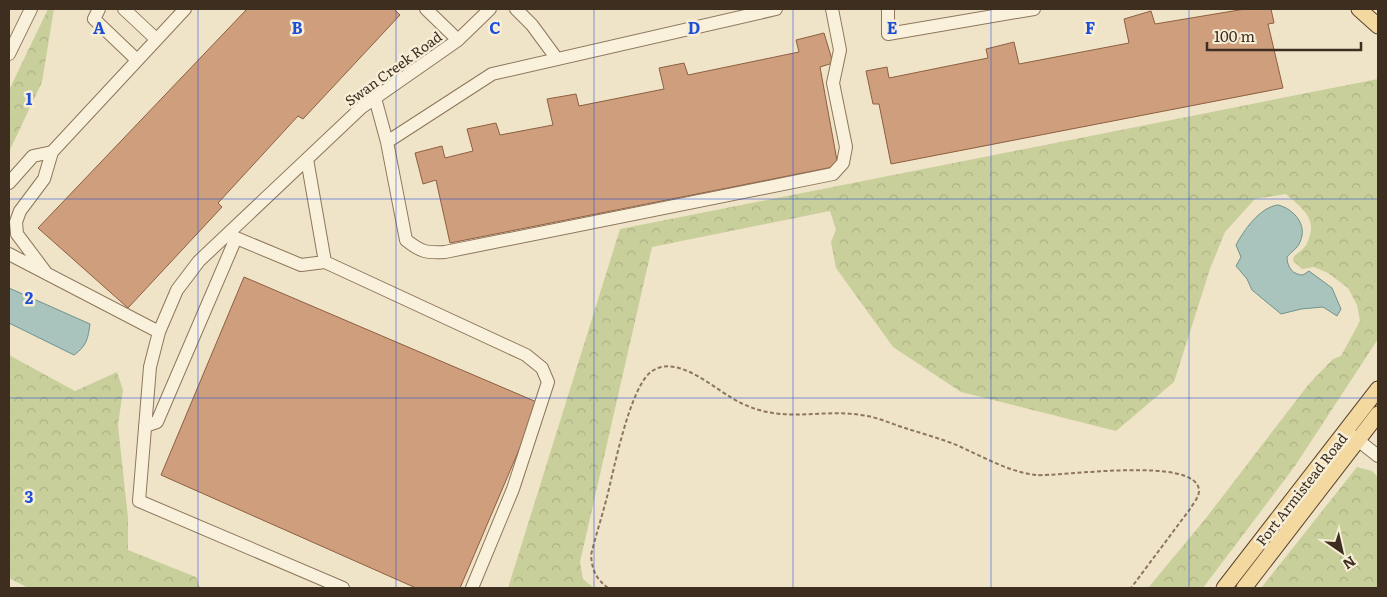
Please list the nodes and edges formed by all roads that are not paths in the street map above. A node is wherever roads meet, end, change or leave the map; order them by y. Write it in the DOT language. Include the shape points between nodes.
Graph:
graph roads {
  1 [pos="31,9"];
  2 [pos="99,9"];
  3 [pos="124,9"];
  4 [pos="184,9"];
  5 [pos="426,9"];
  6 [pos="490,9"];
  7 [pos="516,9"];
  8 [pos="776,9"];
  9 [pos="832,9"];
  10 [pos="888,9"];
  11 [pos="1034,9"];
  12 [pos="1358,9"];
  13 [pos="1378,26"];
  14 [pos="156,39"];
  15 [pos="458,40"];
  16 [pos="9,54"];
  17 [pos="557,59"];
  18 [pos="137,60"];
  19 [pos="375,98"];
  20 [pos="387,142"];
  21 [pos="52,152"];
  22 [pos="307,159"];
  23 [pos="9,183"];
  24 [pos="231,236"];
  25 [pos="9,254"];
  26 [pos="325,262"];
  27 [pos="49,276"];
  28 [pos="159,332"];
  29 [pos="1378,389"];
  30 [pos="1378,414"];
  31 [pos="145,426"];
  32 [pos="1352,436"];
  33 [pos="1378,456"];
  34 [pos="343,588"];
  35 [pos="472,588"];
  36 [pos="1224,588"];
  37 [pos="1244,588"];
  1 -- 16 [label="street"];
  2 -- 18 [label="street" via="94,19"];
  3 -- 14 [label="street"];
  4 -- 14 [label="street"];
  5 -- 15 [label="street"];
  6 -- 15 [label="street, Swan Creek Road"];
  7 -- 17 [label="street"];
  8 -- 17 [label="street"];
  9 -- 20 [label="street" via="840,50 833,83 846,147 843,163 833,174 427,253 406,240"];
  10 -- 11 [label="street" via="888,34"];
  12 -- 13 [label="main road"];
  14 -- 18 [label="street"];
  15 -- 19 [label="street, Swan Creek Road"];
  17 -- 20 [label="street" via="492,74"];
  18 -- 21 [label="street"];
  19 -- 20 [label="street"];
  19 -- 22 [label="street, Swan Creek Road"];
  21 -- 23 [label="street" via="33,156"];
  21 -- 27 [label="street" via="44,179 20,211 16,222 18,234"];
  22 -- 24 [label="street, Swan Creek Road"];
  22 -- 26 [label="street"];
  24 -- 26 [label="street" via="301,265"];
  24 -- 28 [label="street, Swan Creek Road" via="199,261 177,290"];
  24 -- 31 [label="street" via="157,422"];
  25 -- 27 [label="street"];
  26 -- 35 [label="street" via="526,355 542,368 548,382 513,489"];
  27 -- 28 [label="street"];
  28 -- 31 [label="street, Swan Creek Road" via="150,366"];
  29 -- 32 [label="main road, Fort Armistead Road"];
  30 -- 32 [label="main road, Fort Armistead Road"];
  31 -- 34 [label="street, Swan Creek Road" via="139,501"];
  32 -- 33 [label="street"];
  32 -- 36 [label="main road, Fort Armistead Road"];
  32 -- 37 [label="main road, Fort Armistead Road"];
}
